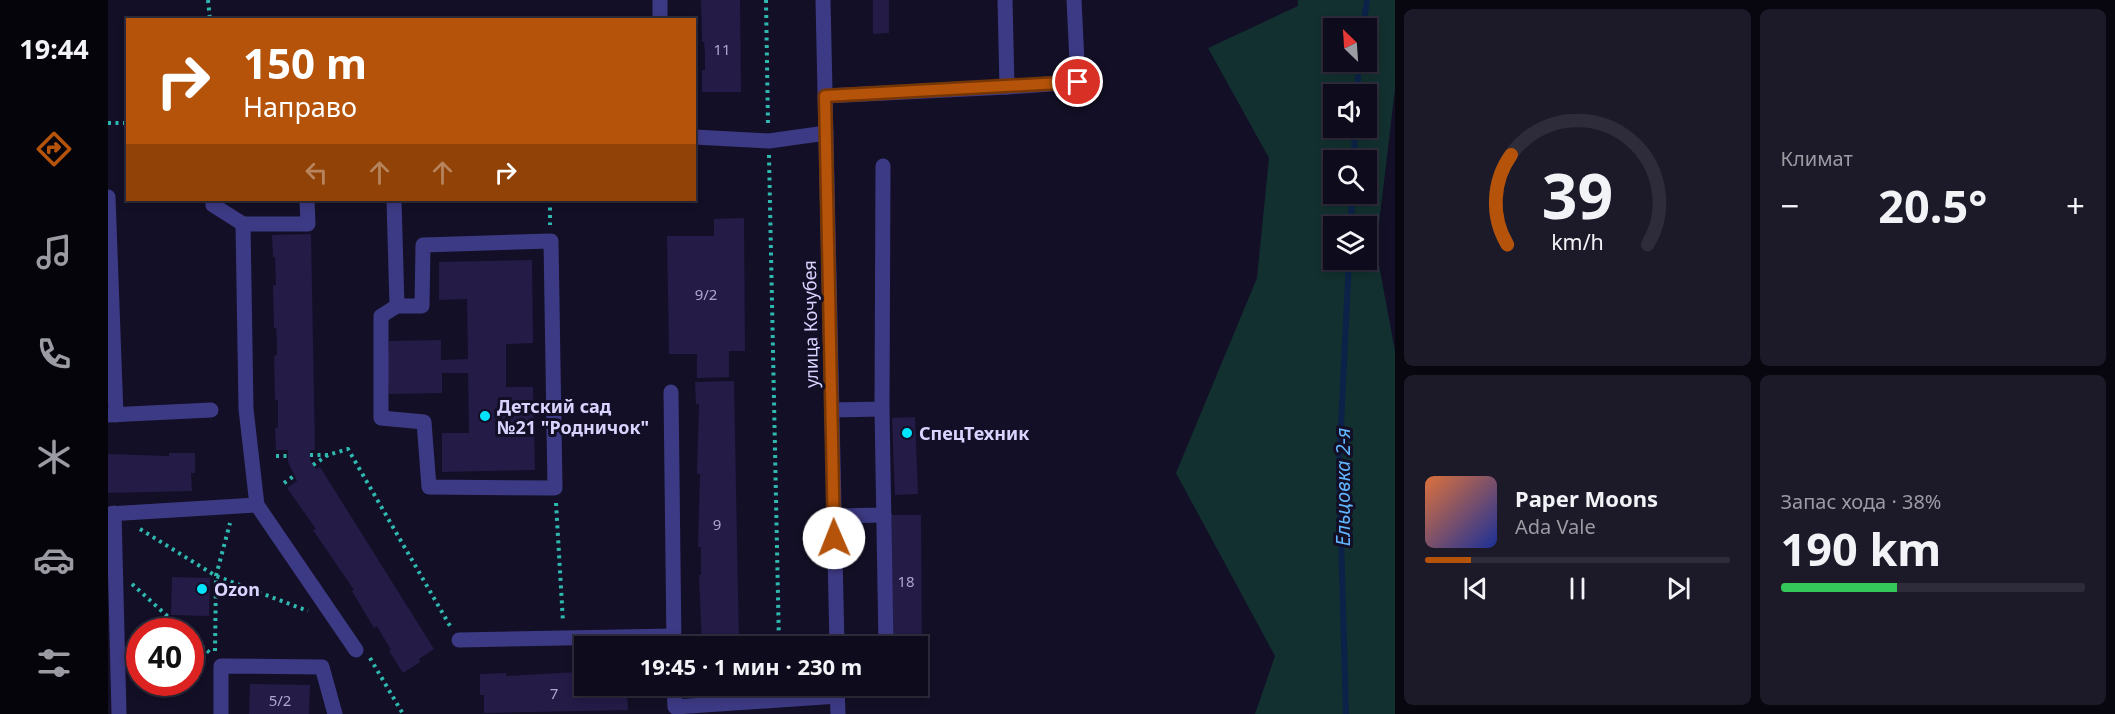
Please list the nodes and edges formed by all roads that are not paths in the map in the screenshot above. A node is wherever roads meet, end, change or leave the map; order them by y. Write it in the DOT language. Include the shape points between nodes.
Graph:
graph roads {
  1 [pos="660,0"];
  2 [pos="823,0"];
  3 [pos="1005,0"];
  4 [pos="1074,0"];
  5 [pos="660,18"];
  6 [pos="1007,87"];
  7 [pos="825,96"];
  8 [pos="826,133"];
  9 [pos="696,137"];
  10 [pos="883,166"];
  11 [pos="108,197"];
  12 [pos="213,201"];
  13 [pos="307,201"];
  14 [pos="394,201"];
  15 [pos="243,224"];
  16 [pos="397,306"];
  17 [pos="671,392"];
  18 [pos="882,409"];
  19 [pos="212,410"];
  20 [pos="832,410"];
  21 [pos="112,415"];
  22 [pos="257,504"];
  23 [pos="111,513"];
  24 [pos="884,515"];
  25 [pos="834,516"];
  26 [pos="674,636"];
  27 [pos="837,636"];
  28 [pos="886,636"];
  29 [pos="574,638"];
  30 [pos="459,640"];
  31 [pos="356,650"];
  32 [pos="794,696"];
  33 [pos="837,696"];
  34 [pos="675,710"];
  35 [pos="119,714"];
  36 [pos="221,714"];
  37 [pos="335,714"];
  38 [pos="838,714"];
  1 -- 5 [label="street"];
  2 -- 7 [label="street, улица Кочубея"];
  3 -- 6 [label="street"];
  4 -- 6 [label="street" via="1078,82"];
  6 -- 7 [label="street"];
  7 -- 8 [label="street, улица Кочубея"];
  8 -- 9 [label="street" via="769,141"];
  8 -- 20 [label="street, улица Кочубея"];
  10 -- 18 [label="street"];
  11 -- 21 [label="street"];
  12 -- 15 [label="street" via="213,205"];
  13 -- 15 [label="street" via="308,224"];
  14 -- 16 [label="street"];
  15 -- 22 [label="street" via="246,409"];
  16 -- 16 [label="street" via="422,306 423,245 551,241 555,488 429,487 424,422 381,418 381,316"];
  17 -- 26 [label="street"];
  18 -- 20 [label="street"];
  18 -- 24 [label="street"];
  19 -- 21 [label="street"];
  20 -- 25 [label="street, улица Кочубея"];
  22 -- 23 [label="street"];
  22 -- 31 [label="street"];
  23 -- 35 [label="street"];
  24 -- 25 [label="street"];
  24 -- 28 [label="street"];
  25 -- 27 [label="street, улица Кочубея"];
  29 -- 30 [label="street"];
  32 -- 34 [label="street"];
  33 -- 38 [label="street"];
  36 -- 37 [label="street" via="221,666 322,667"];
}
